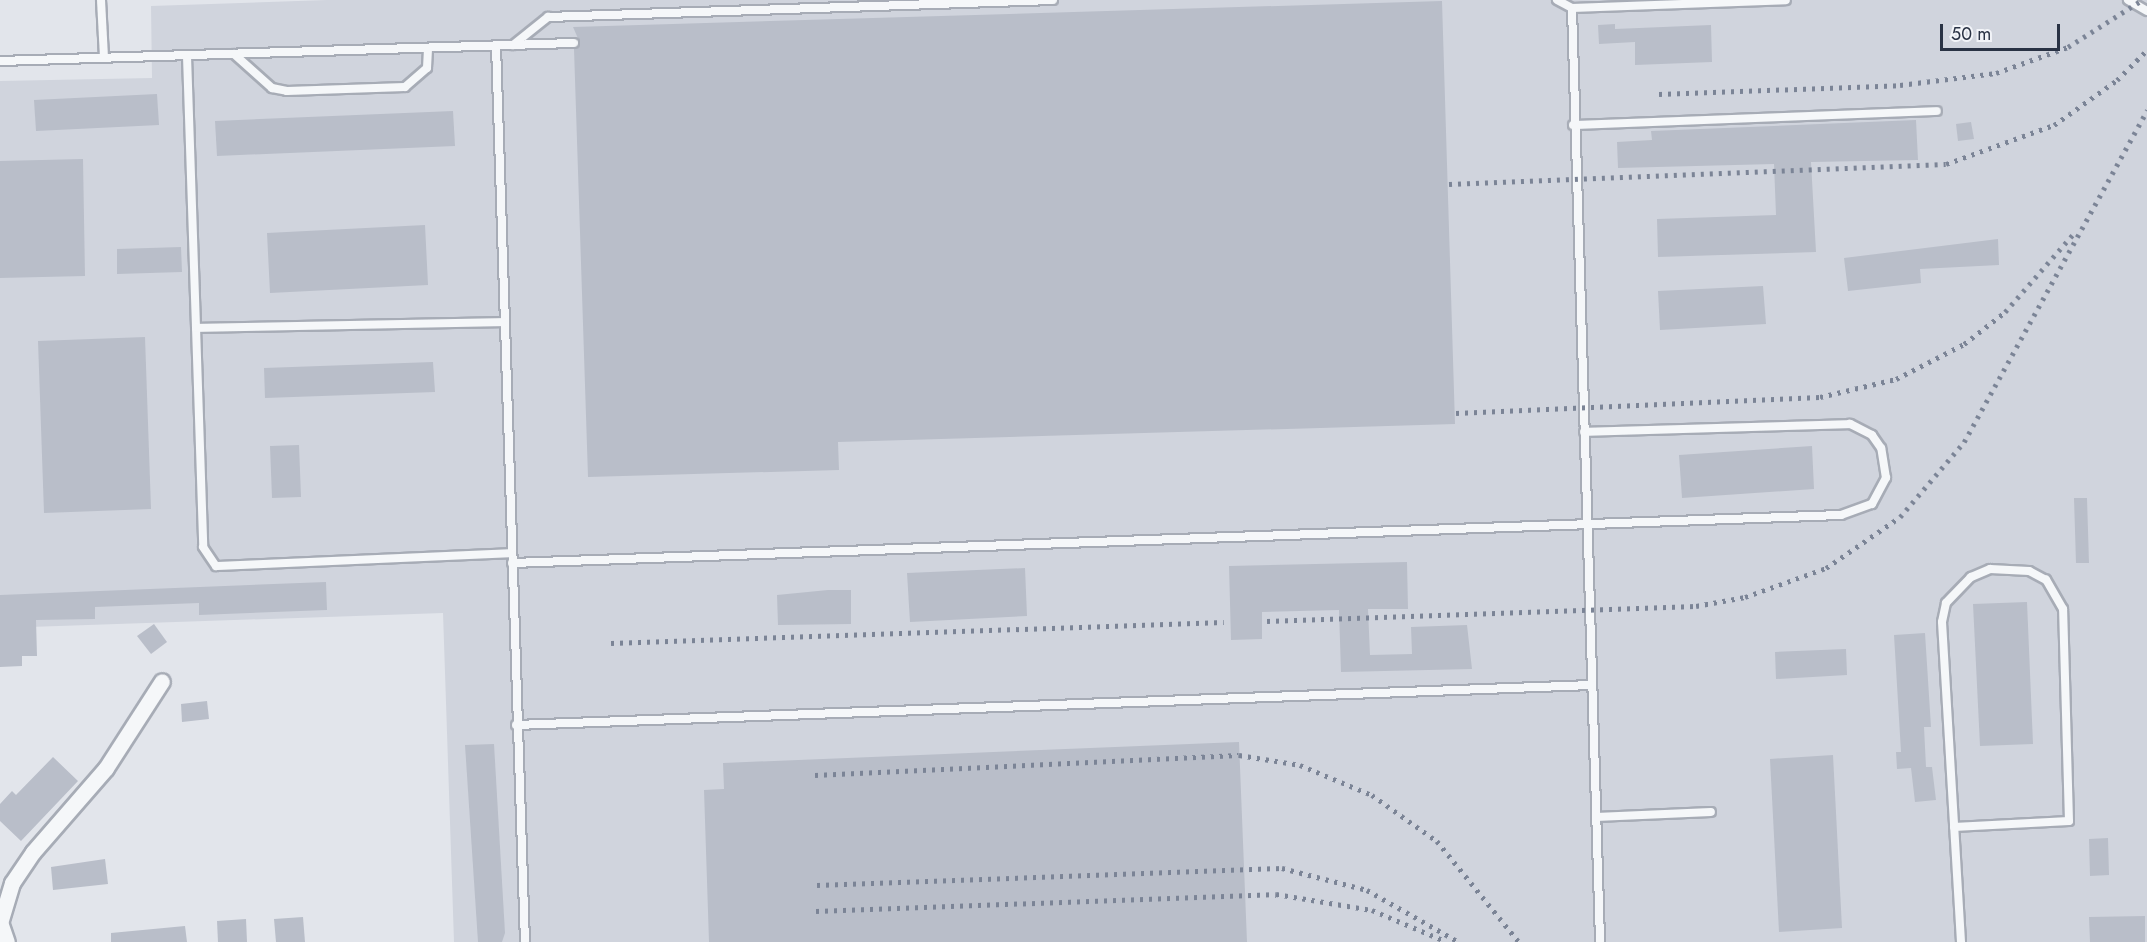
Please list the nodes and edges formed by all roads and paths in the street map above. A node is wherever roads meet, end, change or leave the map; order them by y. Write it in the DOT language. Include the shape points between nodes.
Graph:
graph roads {
  1 [pos="101,0"];
  2 [pos="1053,0"];
  3 [pos="1557,0"];
  4 [pos="1786,0"];
  5 [pos="2128,0"];
  6 [pos="1572,8"];
  7 [pos="2147,11"];
  8 [pos="574,43"];
  9 [pos="496,45"];
  10 [pos="513,45"];
  11 [pos="429,48"];
  12 [pos="234,54"];
  13 [pos="187,56"];
  14 [pos="104,58"];
  15 [pos="0,61"];
  16 [pos="1937,111"];
  17 [pos="1573,125"];
  18 [pos="504,322"];
  19 [pos="196,328"];
  20 [pos="1584,432"];
  21 [pos="1587,526"];
  22 [pos="511,553"];
  23 [pos="512,563"];
  24 [pos="162,681"];
  25 [pos="1592,685"];
  26 [pos="516,725"];
  27 [pos="1711,812"];
  28 [pos="1596,817"];
  29 [pos="1954,827"];
  30 [pos="0,923"];
  31 [pos="7,942"];
  32 [pos="525,942"];
  33 [pos="1600,942"];
  34 [pos="1960,942"];
  1 -- 14 [label="lane"];
  2 -- 10 [label="lane" via="549,17"];
  3 -- 6 [label="lane"];
  4 -- 6 [label="lane"];
  5 -- 7 [label="lane"];
  6 -- 17 [label="lane"];
  8 -- 10 [label="lane"];
  9 -- 10 [label="lane"];
  9 -- 11 [label="lane"];
  9 -- 18 [label="lane"];
  11 -- 12 [label="lane"];
  11 -- 12 [label="lane" via="427,68 405,87 287,91 272,88"];
  12 -- 13 [label="lane"];
  13 -- 14 [label="lane"];
  13 -- 19 [label="lane"];
  14 -- 15 [label="lane"];
  16 -- 17 [label="lane"];
  17 -- 20 [label="lane"];
  18 -- 19 [label="lane"];
  18 -- 22 [label="lane"];
  19 -- 22 [label="lane" via="202,547 216,566"];
  20 -- 21 [label="lane"];
  20 -- 21 [label="lane" via="1850,424 1872,435 1885,464 1882,492 1858,512"];
  21 -- 23 [label="lane"];
  21 -- 25 [label="lane"];
  22 -- 23 [label="lane"];
  23 -- 26 [label="lane"];
  24 -- 30 [label="street" via="106,768 33,852 12,883"];
  25 -- 26 [label="lane"];
  25 -- 28 [label="lane"];
  26 -- 32 [label="lane"];
  27 -- 28 [label="lane"];
  28 -- 33 [label="lane"];
  29 -- 29 [label="lane" via="1942,622 1946,603 1971,577 1990,569 2029,571 2046,580 2063,609 2069,821"];
  29 -- 34 [label="lane"];
  30 -- 31 [label="street"];
}
